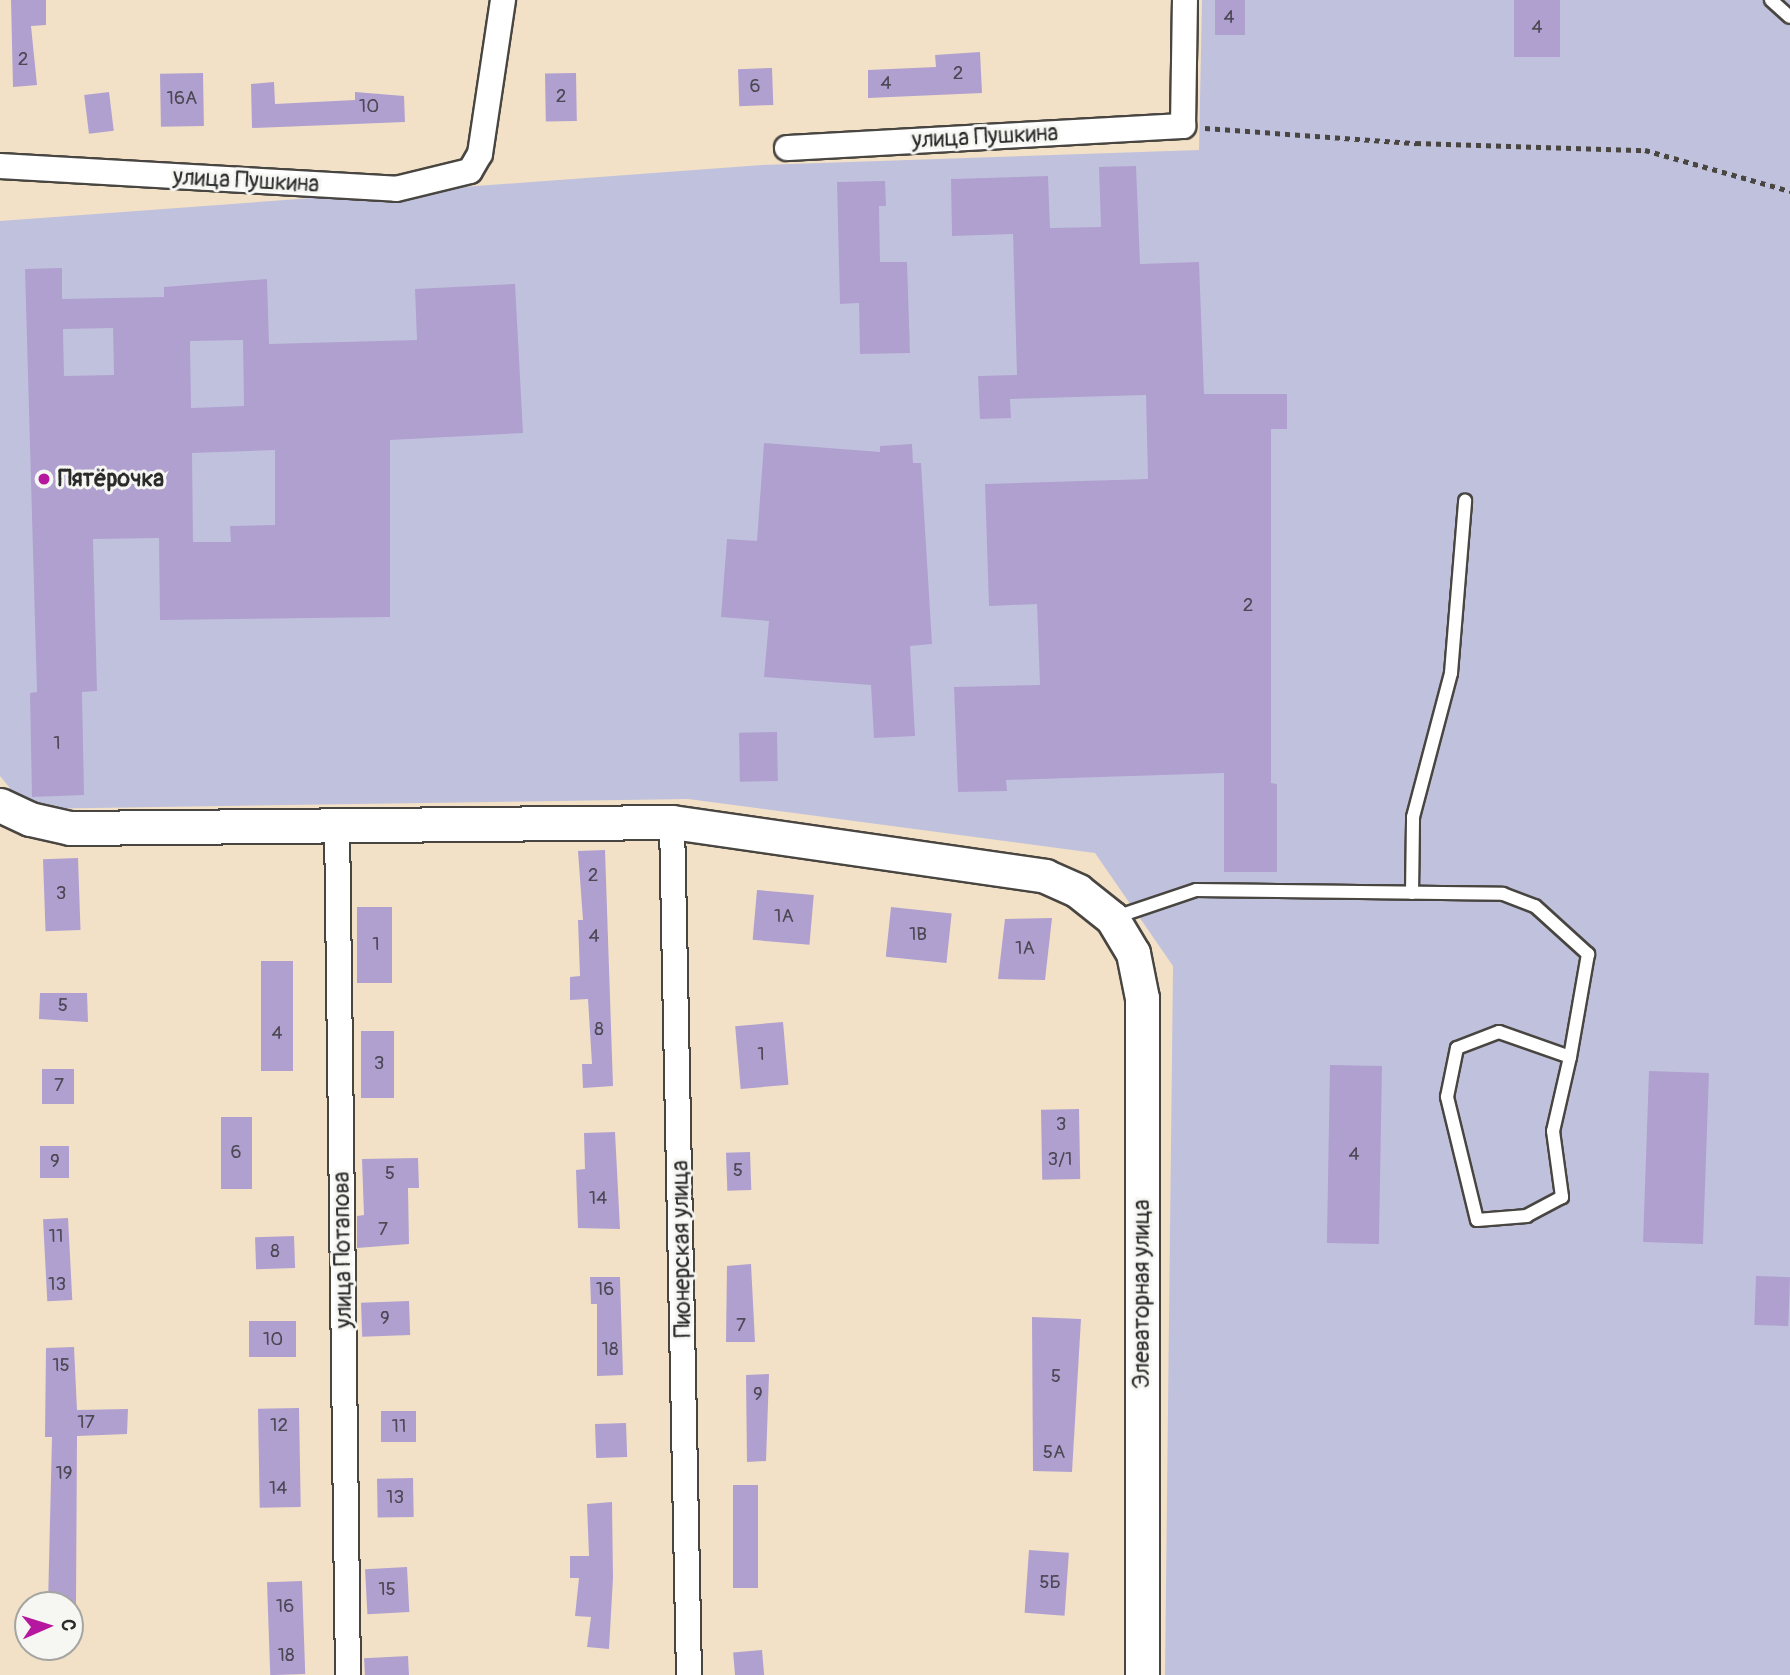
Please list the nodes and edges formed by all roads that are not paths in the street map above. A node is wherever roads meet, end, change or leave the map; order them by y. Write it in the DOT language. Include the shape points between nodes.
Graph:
graph roads {
  1 [pos="503,0"];
  2 [pos="1185,0"];
  3 [pos="1771,0"];
  4 [pos="1790,17"];
  5 [pos="787,148"];
  6 [pos="0,166"];
  7 [pos="1465,501"];
  8 [pos="0,805"];
  9 [pos="672,822"];
  10 [pos="337,824"];
  11 [pos="1412,893"];
  12 [pos="1112,918"];
  13 [pos="1570,1057"];
  14 [pos="348,1675"];
  15 [pos="689,1675"];
  16 [pos="1142,1675"];
  1 -- 6 [label="street, улица Пушкина" via="480,154 470,171 396,189"];
  2 -- 5 [label="street, улица Пушкина" via="1183,126"];
  3 -- 4 [label="lane"];
  7 -- 11 [label="lane" via="1451,673 1413,817"];
  8 -- 10 [label="main road" via="30,819 70,828"];
  9 -- 10 [label="main road"];
  9 -- 12 [label="main road" via="1045,876 1078,891"];
  9 -- 15 [label="street, Пионерская улица"];
  10 -- 14 [label="street, улица Потапова"];
  11 -- 12 [label="lane" via="1196,890"];
  11 -- 13 [label="lane" via="1503,894 1535,906 1588,954"];
  12 -- 16 [label="main road, Элеваторная улица" via="1133,953 1142,998"];
  13 -- 13 [label="lane" via="1553,1131 1562,1197 1527,1216 1477,1220 1447,1097 1457,1048 1499,1032"];
}
